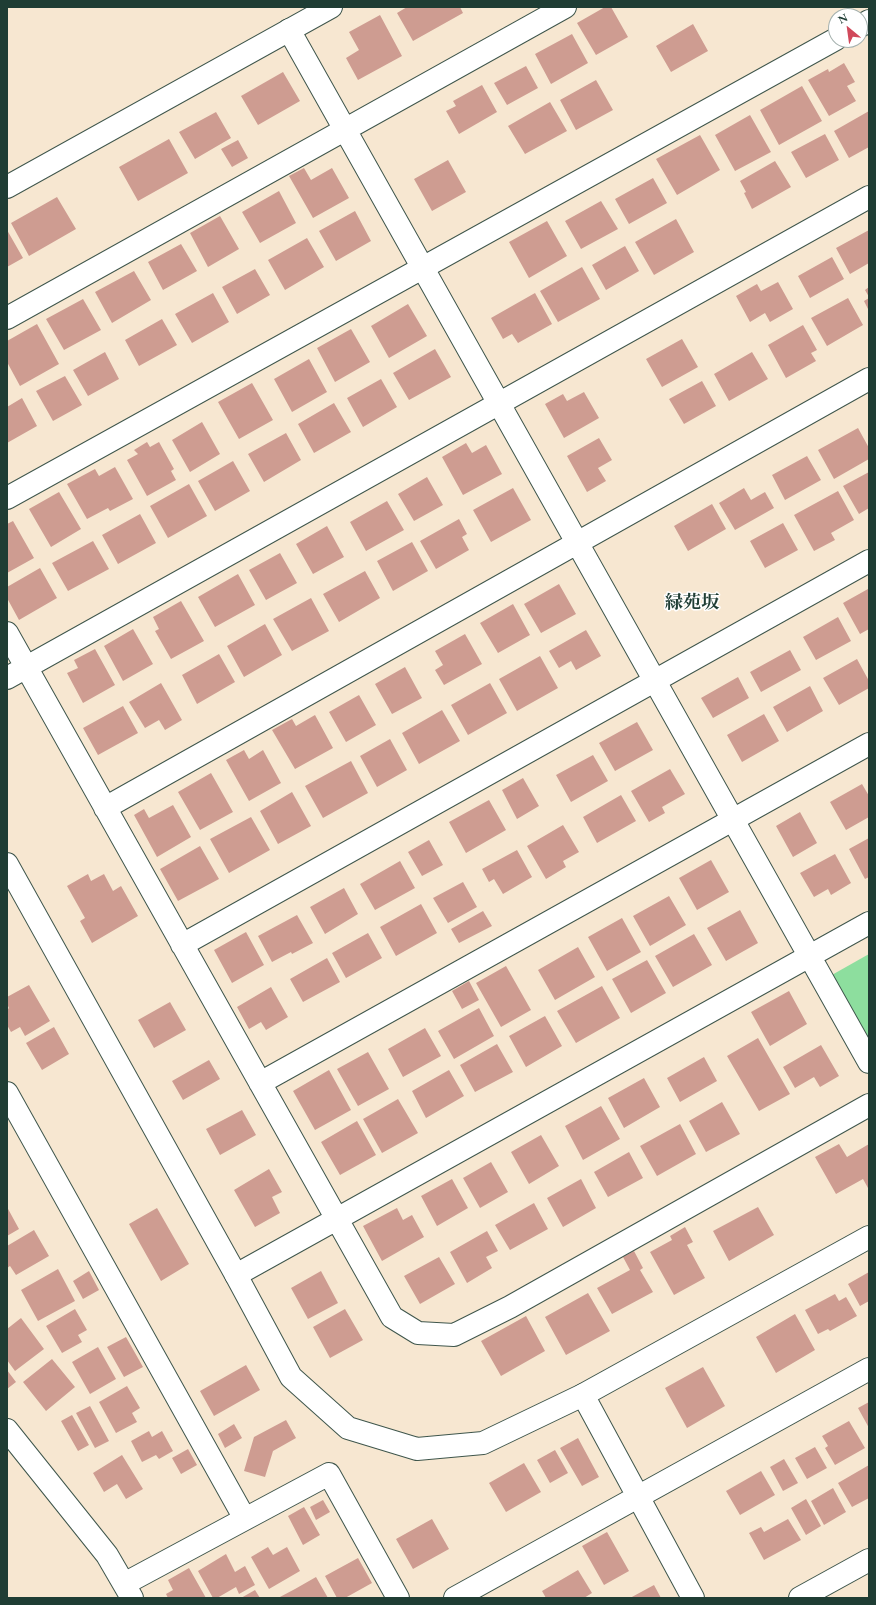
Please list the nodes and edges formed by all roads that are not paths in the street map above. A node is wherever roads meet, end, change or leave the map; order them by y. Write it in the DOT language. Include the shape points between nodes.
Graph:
graph roads {
  1 [pos="331,7"];
  2 [pos="565,7"];
  3 [pos="290,30"];
  4 [pos="828,43"];
  5 [pos="345,130"];
  6 [pos="7,188"];
  7 [pos="869,197"];
  8 [pos="423,268"];
  9 [pos="7,318"];
  10 [pos="869,379"];
  11 [pos="499,404"];
  12 [pos="7,498"];
  13 [pos="578,543"];
  14 [pos="869,561"];
  15 [pos="7,634"];
  16 [pos="26,667"];
  17 [pos="7,678"];
  18 [pos="655,681"];
  19 [pos="869,744"];
  20 [pos="105,808"];
  21 [pos="733,820"];
  22 [pos="7,864"];
  23 [pos="869,923"];
  24 [pos="182,945"];
  25 [pos="809,956"];
  26 [pos="869,1062"];
  27 [pos="260,1083"];
  28 [pos="7,1093"];
  29 [pos="869,1105"];
  30 [pos="337,1219"];
  31 [pos="869,1236"];
  32 [pos="236,1275"];
  33 [pos="869,1369"];
  34 [pos="583,1395"];
  35 [pos="7,1430"];
  36 [pos="638,1498"];
  37 [pos="245,1519"];
  38 [pos="869,1560"];
  39 [pos="128,1591"];
  40 [pos="398,1598"];
  41 [pos="455,1598"];
  42 [pos="693,1598"];
  43 [pos="800,1598"];
  1 -- 3 [label="street"];
  2 -- 5 [label="street"];
  3 -- 5 [label="street"];
  3 -- 6 [label="street"];
  4 -- 8 [label="street"];
  5 -- 8 [label="street"];
  5 -- 9 [label="street"];
  7 -- 11 [label="street"];
  8 -- 11 [label="street"];
  8 -- 12 [label="street"];
  10 -- 13 [label="street"];
  11 -- 13 [label="street"];
  11 -- 16 [label="street"];
  13 -- 18 [label="street"];
  13 -- 20 [label="street"];
  14 -- 18 [label="street"];
  15 -- 16 [label="street"];
  16 -- 17 [label="street"];
  16 -- 20 [label="street"];
  18 -- 21 [label="street"];
  18 -- 24 [label="street"];
  19 -- 21 [label="street"];
  20 -- 24 [label="street"];
  21 -- 25 [label="street"];
  21 -- 27 [label="street"];
  22 -- 32 [label="street"];
  23 -- 25 [label="street"];
  24 -- 27 [label="street"];
  25 -- 26 [label="street"];
  25 -- 30 [label="street"];
  27 -- 30 [label="street"];
  28 -- 37 [label="street"];
  29 -- 30 [label="street" via="517,1303 454,1335 418,1333 392,1317"];
  30 -- 32 [label="street"];
  31 -- 34 [label="street"];
  32 -- 34 [label="street" via="291,1377 348,1428 417,1449 483,1443"];
  33 -- 36 [label="street"];
  34 -- 36 [label="street"];
  35 -- 39 [label="street" via="106,1555"];
  36 -- 41 [label="street"];
  36 -- 42 [label="street"];
  37 -- 39 [label="street"];
  37 -- 40 [label="street" via="329,1474"];
  38 -- 43 [label="street"];
}
